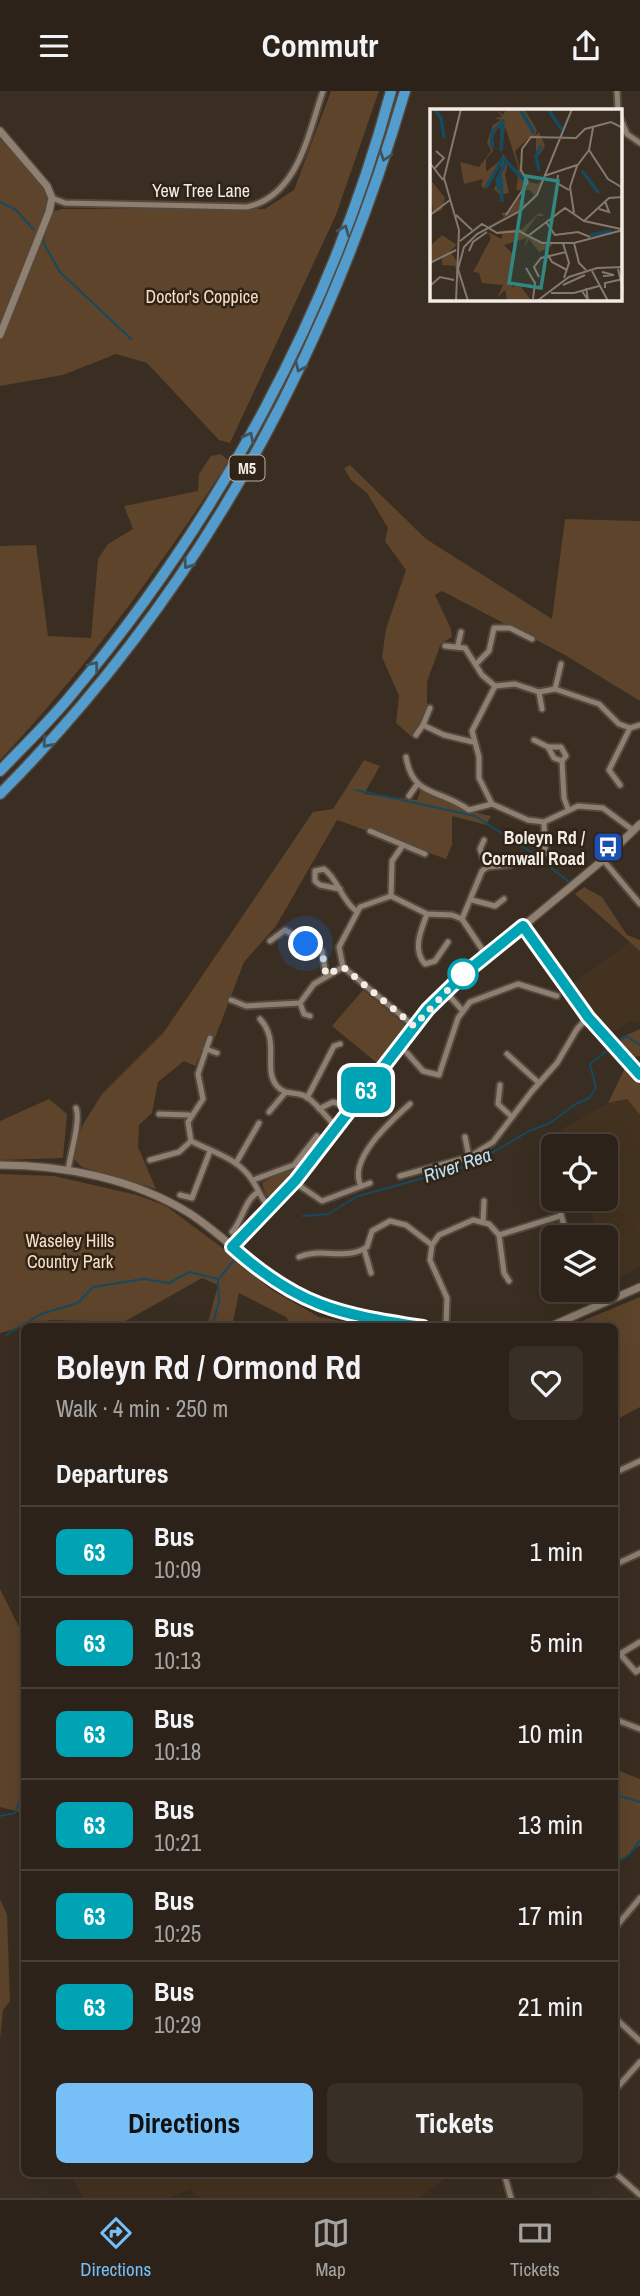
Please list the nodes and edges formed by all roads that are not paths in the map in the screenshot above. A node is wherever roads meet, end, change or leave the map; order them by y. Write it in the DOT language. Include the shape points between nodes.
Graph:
graph roads {
  1 [pos="323,91"];
  2 [pos="391,91"];
  3 [pos="405,91"];
  4 [pos="617,91"];
  5 [pos="618,109"];
  6 [pos="622,123"];
  7 [pos="0,131"];
  8 [pos="640,143"];
  9 [pos="52,198"];
  10 [pos="0,335"];
  11 [pos="461,632"];
  12 [pos="532,639"];
  13 [pos="458,645"];
  14 [pos="445,646"];
  15 [pos="476,664"];
  16 [pos="561,664"];
  17 [pos="495,686"];
  18 [pos="555,689"];
  19 [pos="539,692"];
  20 [pos="430,708"];
  21 [pos="542,709"];
  22 [pos="423,725"];
  23 [pos="640,725"];
  24 [pos="629,728"];
  25 [pos="416,736"];
  26 [pos="534,740"];
  27 [pos="472,742"];
  28 [pos="548,747"];
  29 [pos="406,757"];
  30 [pos="562,761"];
  31 [pos="0,771"];
  32 [pos="620,785"];
  33 [pos="416,786"];
  34 [pos="0,794"];
  35 [pos="409,796"];
  36 [pos="492,804"];
  37 [pos="568,809"];
  38 [pos="544,822"];
  39 [pos="640,824"];
  40 [pos="370,831"];
  41 [pos="634,831"];
  42 [pos="484,841"];
  43 [pos="403,845"];
  44 [pos="425,854"];
  45 [pos="603,860"];
  46 [pos="572,863"];
  47 [pos="510,865"];
  48 [pos="487,867"];
  49 [pos="340,889"];
  50 [pos="391,896"];
  51 [pos="503,899"];
  52 [pos="472,900"];
  53 [pos="640,904"];
  54 [pos="356,912"];
  55 [pos="427,914"];
  56 [pos="462,919"];
  57 [pos="523,926"];
  58 [pos="271,941"];
  59 [pos="447,942"];
  60 [pos="486,955"];
  61 [pos="343,967"];
  62 [pos="326,975"];
  63 [pos="445,991"];
  64 [pos="558,996"];
  65 [pos="231,1000"];
  66 [pos="300,1003"];
  67 [pos="462,1010"];
  68 [pos="310,1016"];
  69 [pos="588,1017"];
  70 [pos="260,1019"];
  71 [pos="414,1026"];
  72 [pos="210,1038"];
  73 [pos="340,1044"];
  74 [pos="206,1049"];
  75 [pos="217,1053"];
  76 [pos="407,1053"];
  77 [pos="508,1054"];
  78 [pos="439,1075"];
  79 [pos="640,1075"];
  80 [pos="439,1083"];
  81 [pos="538,1083"];
  82 [pos="500,1085"];
  83 [pos="285,1093"];
  84 [pos="307,1098"];
  85 [pos="410,1104"];
  86 [pos="76,1108"];
  87 [pos="353,1108"];
  88 [pos="319,1109"];
  89 [pos="269,1112"];
  90 [pos="159,1114"];
  91 [pos="189,1115"];
  92 [pos="512,1117"];
  93 [pos="259,1123"];
  94 [pos="338,1129"];
  95 [pos="317,1136"];
  96 [pos="465,1137"];
  97 [pos="191,1141"];
  98 [pos="210,1151"];
  99 [pos="469,1157"];
  100 [pos="150,1160"];
  101 [pos="236,1164"];
  102 [pos="0,1165"];
  103 [pos="68,1171"];
  104 [pos="400,1176"];
  105 [pos="253,1180"];
  106 [pos="295,1182"];
  107 [pos="370,1183"];
  108 [pos="361,1186"];
  109 [pos="257,1193"];
  110 [pos="180,1195"];
  111 [pos="192,1198"];
  112 [pos="484,1201"];
  113 [pos="197,1202"];
  114 [pos="271,1208"];
  115 [pos="559,1211"];
  116 [pos="560,1216"];
  117 [pos="483,1221"];
  118 [pos="563,1225"];
  119 [pos="232,1232"];
  120 [pos="499,1235"];
  121 [pos="432,1245"];
  122 [pos="232,1247"];
  123 [pos="365,1249"];
  124 [pos="299,1257"];
  125 [pos="371,1273"];
  126 [pos="509,1281"];
  127 [pos="640,1287"];
  128 [pos="402,1323"];
  129 [pos="446,1323"];
  130 [pos="558,1323"];
  131 [pos="640,1461"];
  132 [pos="618,1471"];
  133 [pos="640,1553"];
  134 [pos="618,1563"];
  135 [pos="640,1642"];
  136 [pos="640,1669"];
  137 [pos="618,1721"];
  138 [pos="640,1729"];
  139 [pos="640,1898"];
  140 [pos="618,1919"];
  141 [pos="618,2021"];
  142 [pos="640,2041"];
  143 [pos="640,2062"];
  144 [pos="618,2087"];
  145 [pos="618,2176"];
  146 [pos="505,2177"];
  147 [pos="640,2195"];
  148 [pos="512,2198"];
  1 -- 9 [label="street, Yew Tree Lane" via="289,180 258,204 84,203"];
  31 -- 2 [label="highway, M5, one-way" via="72,695 139,607 203,517 243,448 317,296 348,221"];
  3 -- 34 [label="highway, M5, one-way" via="351,251 277,417 169,591 80,706"];
  4 -- 5 [label="street"];
  6 -- 8 [label="street" via="626,134"];
  7 -- 9 [label="street"];
  9 -- 10 [label="street"];
  11 -- 13 [label="street"];
  12 -- 15 [label="street" via="510,628 494,628 489,651"];
  13 -- 14 [label="street"];
  13 -- 15 [label="street"];
  15 -- 17 [label="street"];
  16 -- 18 [label="street"];
  17 -- 19 [label="street" via="515,684"];
  17 -- 27 [label="street" via="472,731"];
  18 -- 19 [label="street"];
  18 -- 24 [label="street" via="599,704"];
  19 -- 21 [label="street"];
  20 -- 22 [label="street"];
  22 -- 25 [label="street"];
  22 -- 27 [label="street"];
  23 -- 24 [label="street"];
  24 -- 32 [label="street" via="608,770"];
  26 -- 28 [label="street"];
  27 -- 36 [label="street" via="479,757 479,778"];
  28 -- 30 [label="street" via="554,758"];
  28 -- 30 [label="street" via="561,747 566,756"];
  29 -- 33 [label="street"];
  30 -- 37 [label="street"];
  33 -- 35 [label="street"];
  33 -- 36 [label="street" via="449,797 469,810"];
  36 -- 38 [label="street"];
  37 -- 38 [label="street"];
  37 -- 41 [label="street" via="603,808"];
  38 -- 46 [label="street" via="545,853"];
  39 -- 41 [label="street"];
  40 -- 43 [label="street"];
  41 -- 45 [label="street"];
  42 -- 48 [label="street" via="480,849"];
  43 -- 44 [label="street"];
  43 -- 50 [label="street" via="392,861"];
  45 -- 53 [label="street"];
  45 -- 57 [label="street"];
  47 -- 48 [label="street"];
  48 -- 52 [label="street"];
  49 -- 49 [label="street" via="330,872 315,871 320,885"];
  49 -- 54 [label="street" via="343,900"];
  50 -- 54 [label="street"];
  50 -- 55 [label="street"];
  51 -- 52 [label="street" via="495,906"];
  52 -- 56 [label="street"];
  54 -- 61 [label="street" via="339,947"];
  55 -- 56 [label="street"];
  55 -- 59 [label="street" via="418,941 421,960 429,965 435,961"];
  56 -- 60 [label="street"];
  57 -- 60 [label="street"];
  57 -- 69 [label="street"];
  58 -- 62 [label="street" via="285,930 318,947"];
  60 -- 63 [label="street"];
  61 -- 62 [label="street"];
  61 -- 71 [label="street"];
  62 -- 66 [label="street"];
  63 -- 67 [label="street"];
  63 -- 71 [label="street"];
  64 -- 67 [label="street" via="514,984 494,996 470,1002"];
  65 -- 66 [label="street" via="246,1006"];
  66 -- 68 [label="street" via="304,1014"];
  67 -- 78 [label="street"];
  69 -- 79 [label="street"];
  69 -- 81 [label="street"];
  70 -- 83 [label="street" via="271,1035 272,1076"];
  71 -- 87 [label="street"];
  72 -- 74 [label="street"];
  73 -- 84 [label="street" via="334,1046"];
  74 -- 75 [label="street"];
  74 -- 91 [label="street" via="198,1074 204,1099"];
  76 -- 78 [label="street" via="423,1071"];
  77 -- 81 [label="street"];
  78 -- 80 [label="street"];
  81 -- 92 [label="street"];
  82 -- 92 [label="street" via="498,1104"];
  83 -- 84 [label="street"];
  83 -- 89 [label="street"];
  84 -- 88 [label="street"];
  85 -- 108 [label="street" via="367,1147 357,1172"];
  86 -- 103 [label="street" via="79,1117"];
  87 -- 88 [label="street" via="333,1102"];
  87 -- 94 [label="street"];
  88 -- 94 [label="street"];
  90 -- 91 [label="street"];
  91 -- 97 [label="street"];
  92 -- 99 [label="street" via="500,1135"];
  93 -- 101 [label="street"];
  94 -- 106 [label="street"];
  95 -- 105 [label="street" via="294,1165"];
  96 -- 99 [label="street"];
  97 -- 98 [label="street"];
  97 -- 100 [label="street" via="179,1151"];
  98 -- 101 [label="street"];
  98 -- 111 [label="street"];
  99 -- 104 [label="street"];
  101 -- 105 [label="street"];
  102 -- 103 [label="street"];
  103 -- 122 [label="street" via="158,1197 190,1213"];
  105 -- 109 [label="street"];
  106 -- 108 [label="street" via="322,1201"];
  106 -- 114 [label="street"];
  107 -- 108 [label="street"];
  109 -- 114 [label="street"];
  109 -- 119 [label="street"];
  110 -- 111 [label="street"];
  111 -- 113 [label="street"];
  112 -- 117 [label="street"];
  114 -- 122 [label="street"];
  115 -- 116 [label="street"];
  116 -- 118 [label="street"];
  116 -- 120 [label="street"];
  117 -- 120 [label="street"];
  117 -- 121 [label="street" via="454,1226"];
  120 -- 126 [label="street"];
  121 -- 123 [label="street" via="406,1225 390,1221 372,1231"];
  121 -- 129 [label="street" via="432,1267 447,1298"];
  122 -- 128 [label="street" via="273,1281 320,1307"];
  123 -- 124 [label="street"];
  123 -- 125 [label="street"];
  127 -- 130 [label="street"];
  131 -- 132 [label="street"];
  133 -- 134 [label="street"];
  135 -- 136 [label="street" via="620,1654 636,1672"];
  137 -- 138 [label="street"];
  139 -- 140 [label="street"];
  141 -- 142 [label="street"];
  143 -- 144 [label="street"];
  145 -- 147 [label="street"];
  146 -- 148 [label="street"];
}
